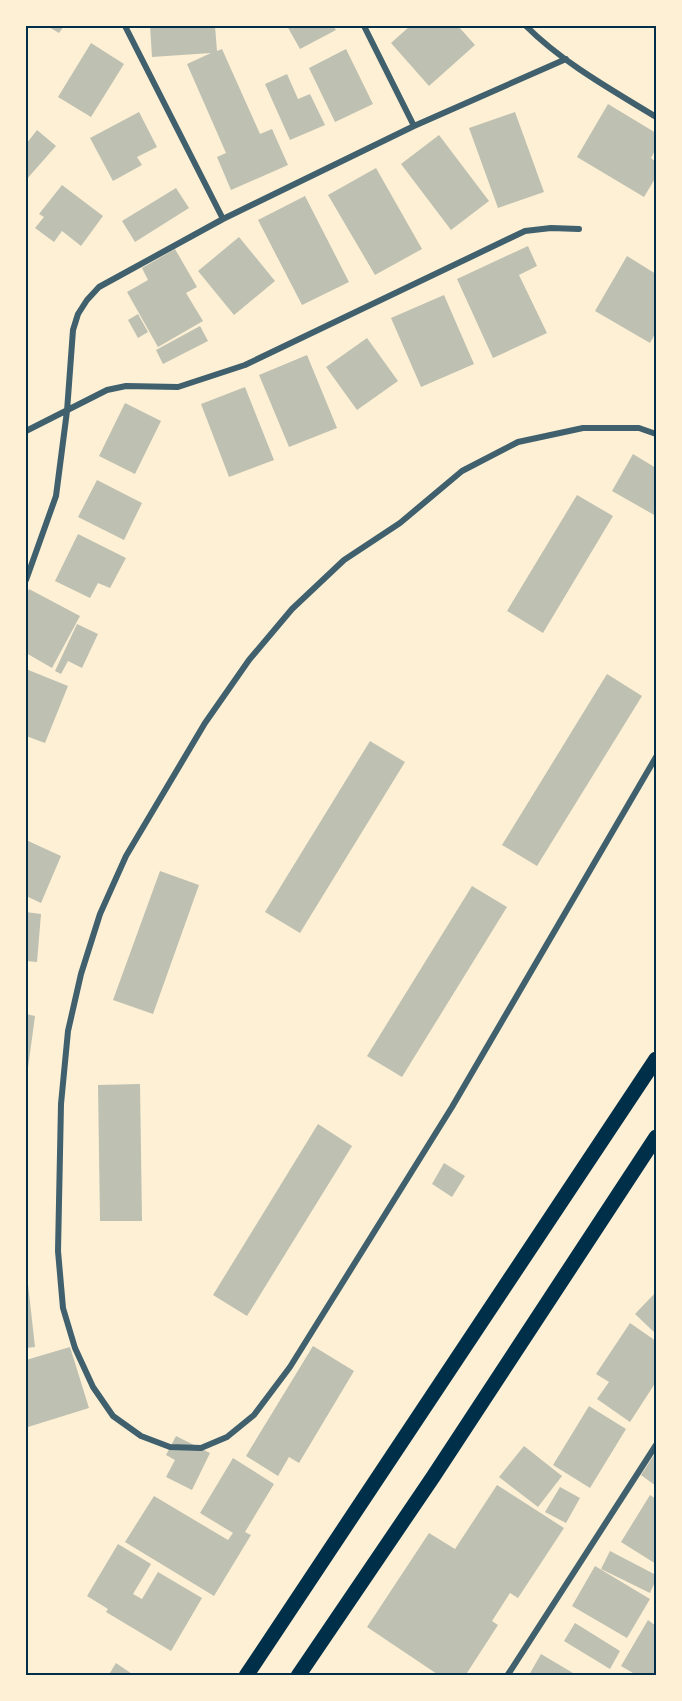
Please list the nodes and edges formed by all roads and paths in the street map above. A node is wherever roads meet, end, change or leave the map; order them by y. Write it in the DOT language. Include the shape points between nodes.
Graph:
graph roads {
  1 [pos="125,26"];
  2 [pos="364,26"];
  3 [pos="526,26"];
  4 [pos="566,59"];
  5 [pos="657,117"];
  6 [pos="414,126"];
  7 [pos="223,219"];
  8 [pos="579,230"];
  9 [pos="67,411"];
  10 [pos="26,431"];
  11 [pos="657,434"];
  12 [pos="26,580"];
  13 [pos="657,757"];
  14 [pos="657,1059"];
  15 [pos="657,1137"];
  16 [pos="657,1445"];
  17 [pos="246,1676"];
  18 [pos="298,1676"];
  19 [pos="507,1676"];
  1 -- 7 [label="street"];
  2 -- 6 [label="street"];
  3 -- 4 [label="street"];
  4 -- 5 [label="street"];
  4 -- 6 [label="street"];
  6 -- 7 [label="street"];
  7 -- 9 [label="street" via="99,287 87,300 73,330"];
  8 -- 9 [label="street" via="525,231 245,365 178,387 126,386 107,390"];
  9 -- 10 [label="street"];
  9 -- 12 [label="street" via="56,496"];
  11 -- 13 [label="street" via="639,428 583,428 518,442 462,471 400,523 344,560 292,609 249,660 126,856 100,914 81,974 68,1031 61,1104 58,1251 63,1308 93,1387 113,1416 141,1436 170,1448 201,1448 227,1437 254,1415 290,1367 452,1107"];
  14 -- 17 [label="main road"];
  15 -- 18 [label="main road"];
  16 -- 19 [label="street"];
}
